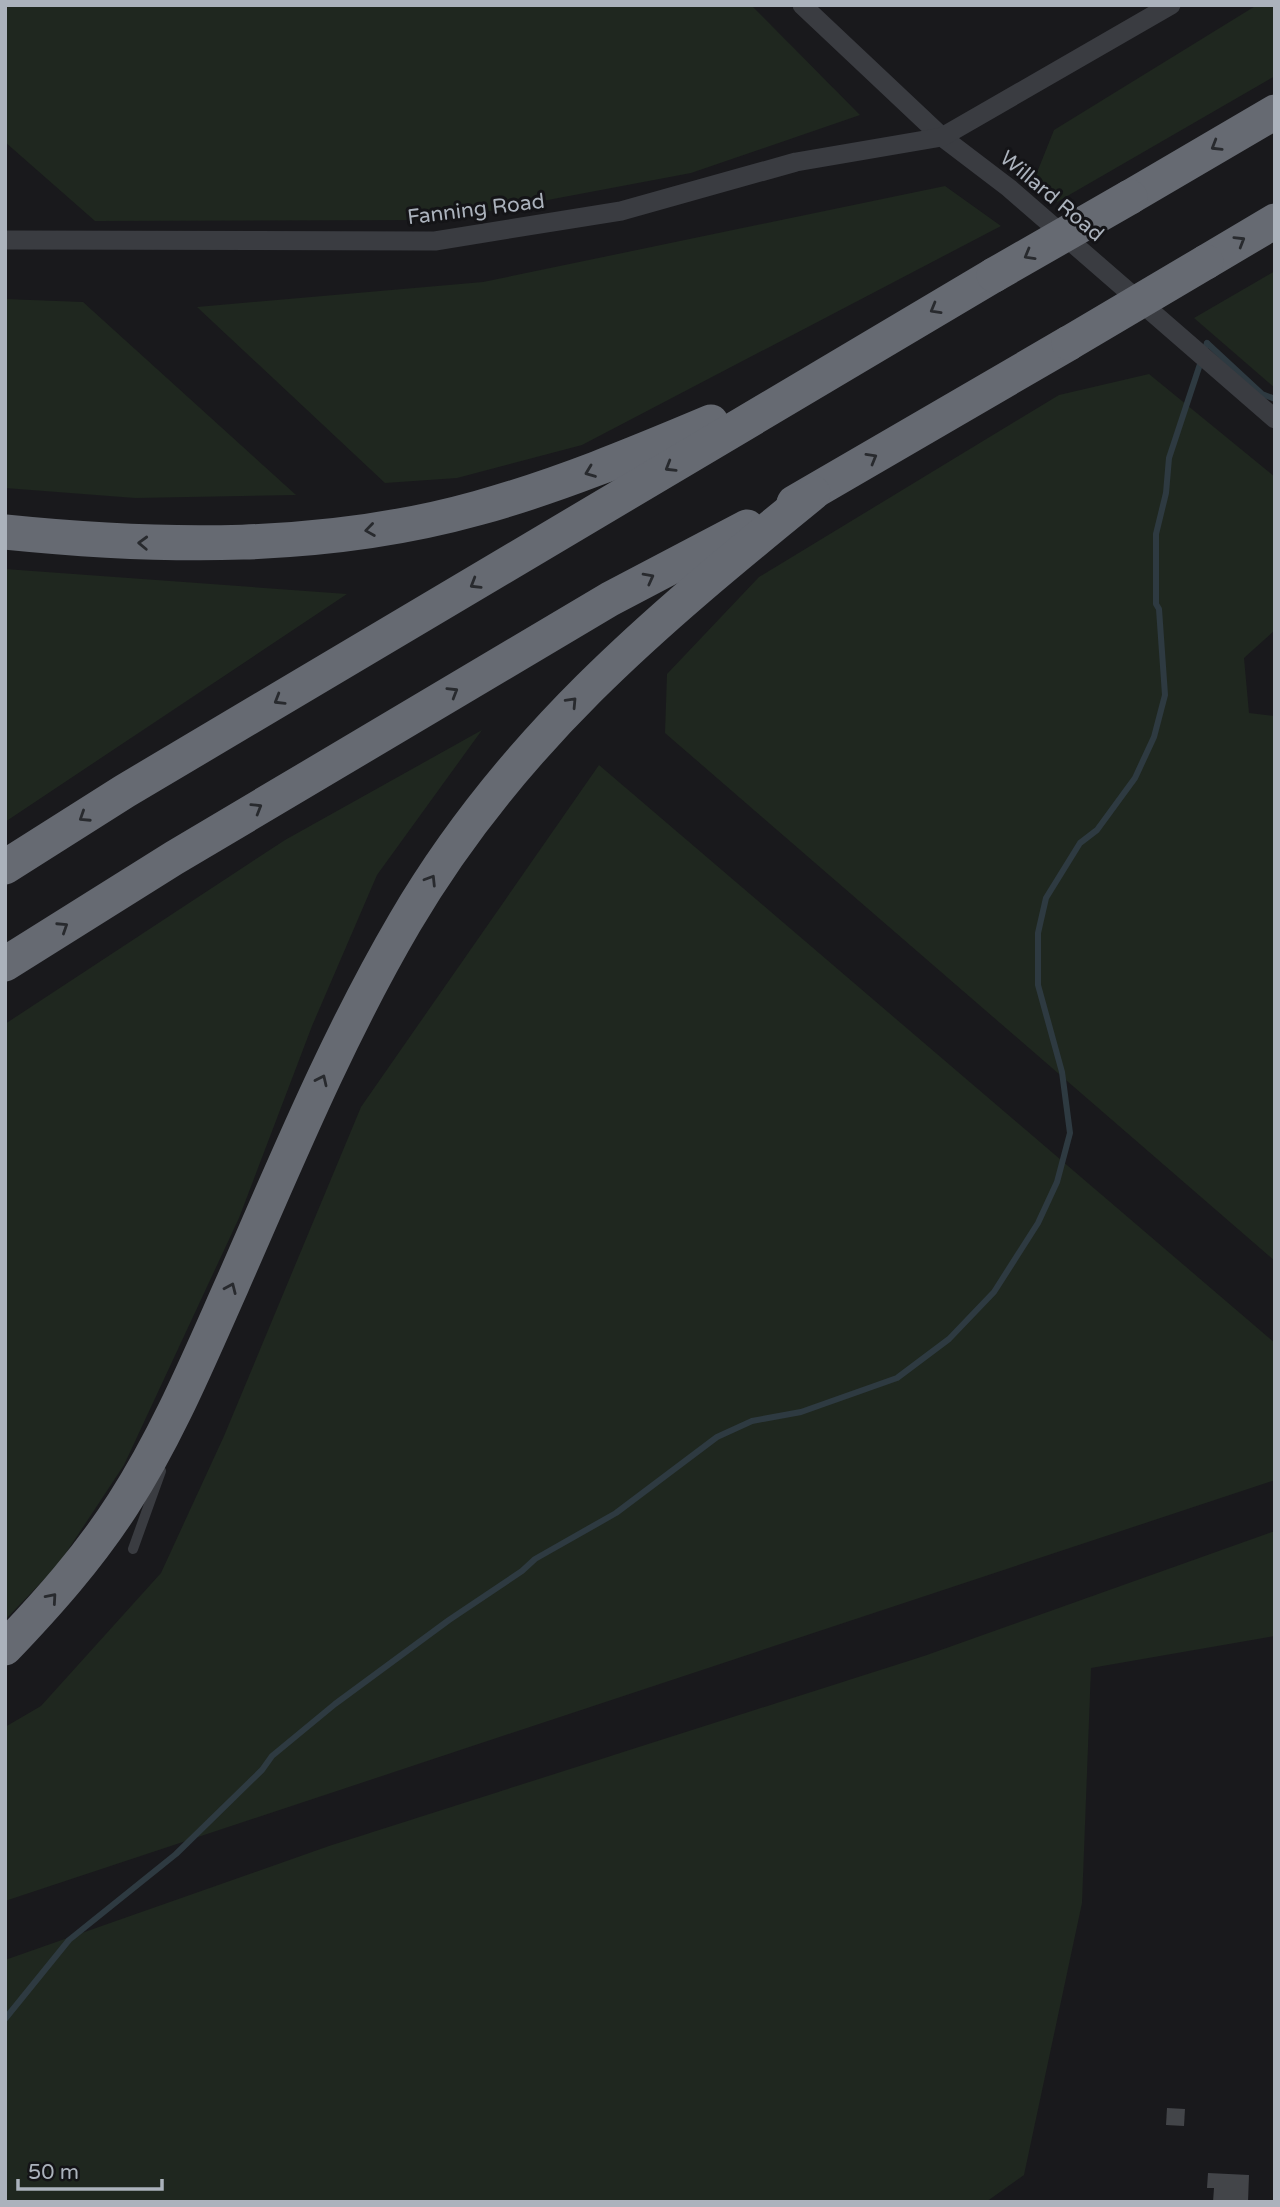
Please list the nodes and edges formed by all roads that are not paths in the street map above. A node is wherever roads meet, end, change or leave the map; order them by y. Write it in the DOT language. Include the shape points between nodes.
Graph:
graph roads {
  1 [pos="802,5"];
  2 [pos="1171,5"];
  3 [pos="1275,112"];
  4 [pos="942,137"];
  5 [pos="1275,221"];
  6 [pos="5,240"];
  7 [pos="875,344"];
  8 [pos="1275,419"];
  9 [pos="813,493"];
  10 [pos="5,532"];
  11 [pos="5,867"];
  12 [pos="5,964"];
  13 [pos="203,1350"];
  14 [pos="168,1450"];
  15 [pos="164,1462"];
  16 [pos="133,1549"];
  17 [pos="5,1648"];
  1 -- 4 [label="street, Willard Road"];
  2 -- 4 [label="street"];
  3 -- 7 [label="highway, one-way, bridge"];
  4 -- 6 [label="street, Fanning Road" via="796,162 621,211 435,241"];
  4 -- 8 [label="street, Willard Road" via="1009,188"];
  9 -- 5 [label="highway, one-way, bridge"];
  7 -- 10 [label="highway, one-way" via="637,453 558,484 463,512 304,539 202,544 93,541"];
  7 -- 11 [label="highway, one-way"];
  12 -- 9 [label="highway, one-way" via="610,599"];
  13 -- 9 [label="highway, one-way" via="350,1022 452,848 502,782 580,694 689,594"];
  13 -- 14 [label="lane"];
  17 -- 13 [label="highway, one-way" via="50,1601 124,1503 155,1451"];
  15 -- 16 [label="lane"];
}
